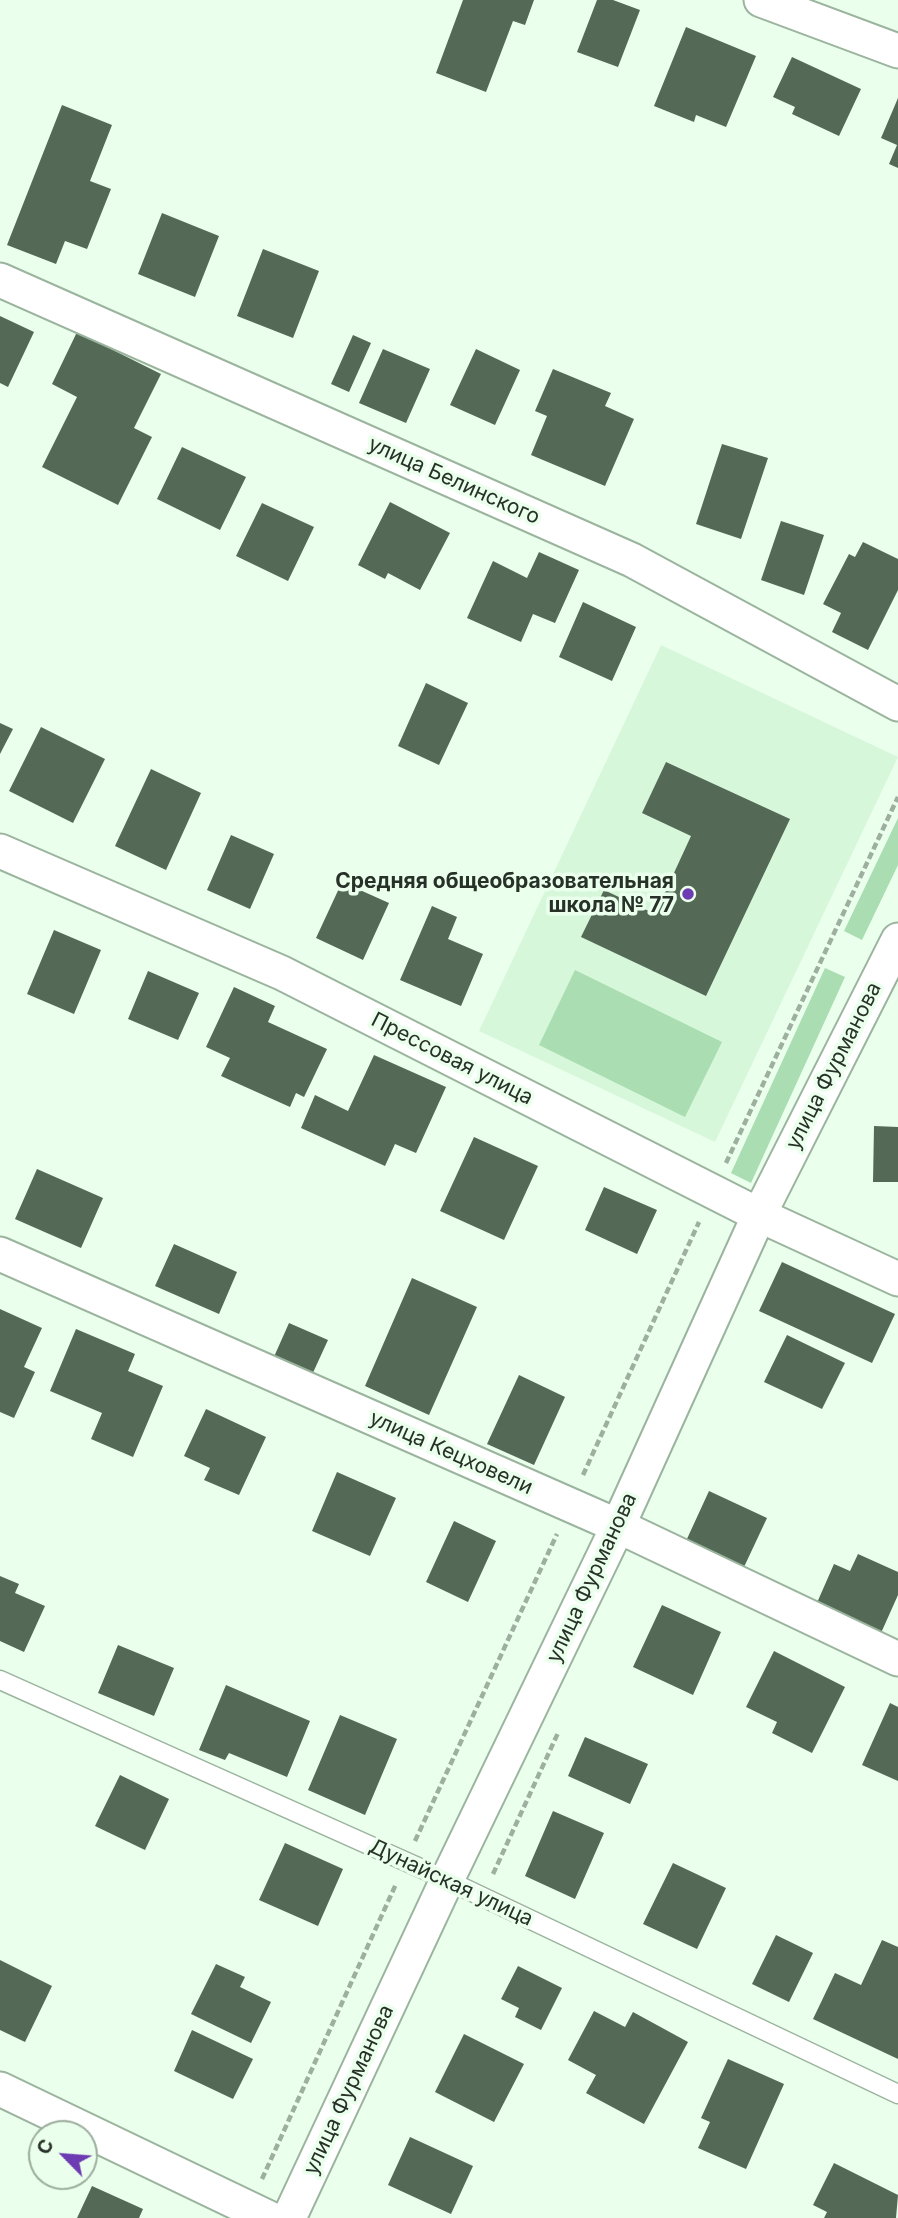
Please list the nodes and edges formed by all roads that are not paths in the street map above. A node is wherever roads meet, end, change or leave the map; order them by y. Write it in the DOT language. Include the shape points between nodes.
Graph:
graph roads {
  1 [pos="761,0"];
  2 [pos="898,51"];
  3 [pos="0,280"];
  4 [pos="898,704"];
  5 [pos="0,851"];
  6 [pos="898,940"];
  7 [pos="759,1215"];
  8 [pos="0,1254"];
  9 [pos="898,1279"];
  10 [pos="618,1526"];
  11 [pos="898,1659"];
  12 [pos="0,1680"];
  13 [pos="447,1880"];
  14 [pos="0,2090"];
  15 [pos="898,2094"];
  16 [pos="269,2218"];
  17 [pos="289,2218"];
  1 -- 2 [label="street"];
  3 -- 4 [label="street, улица Белинского" via="632,560"];
  5 -- 7 [label="street, Прессовая улица" via="282,973"];
  6 -- 7 [label="street, улица Фурманова"];
  7 -- 9 [label="street, Прессовая улица"];
  7 -- 10 [label="street, улица Фурманова"];
  8 -- 10 [label="street, улица Кецховели"];
  10 -- 11 [label="street, улица Кецховели"];
  10 -- 13 [label="street, улица Фурманова"];
  12 -- 13 [label="lane, Дунайская улица"];
  13 -- 15 [label="lane, Дунайская улица"];
  13 -- 17 [label="street, улица Фурманова"];
  14 -- 16 [label="street"];
}
